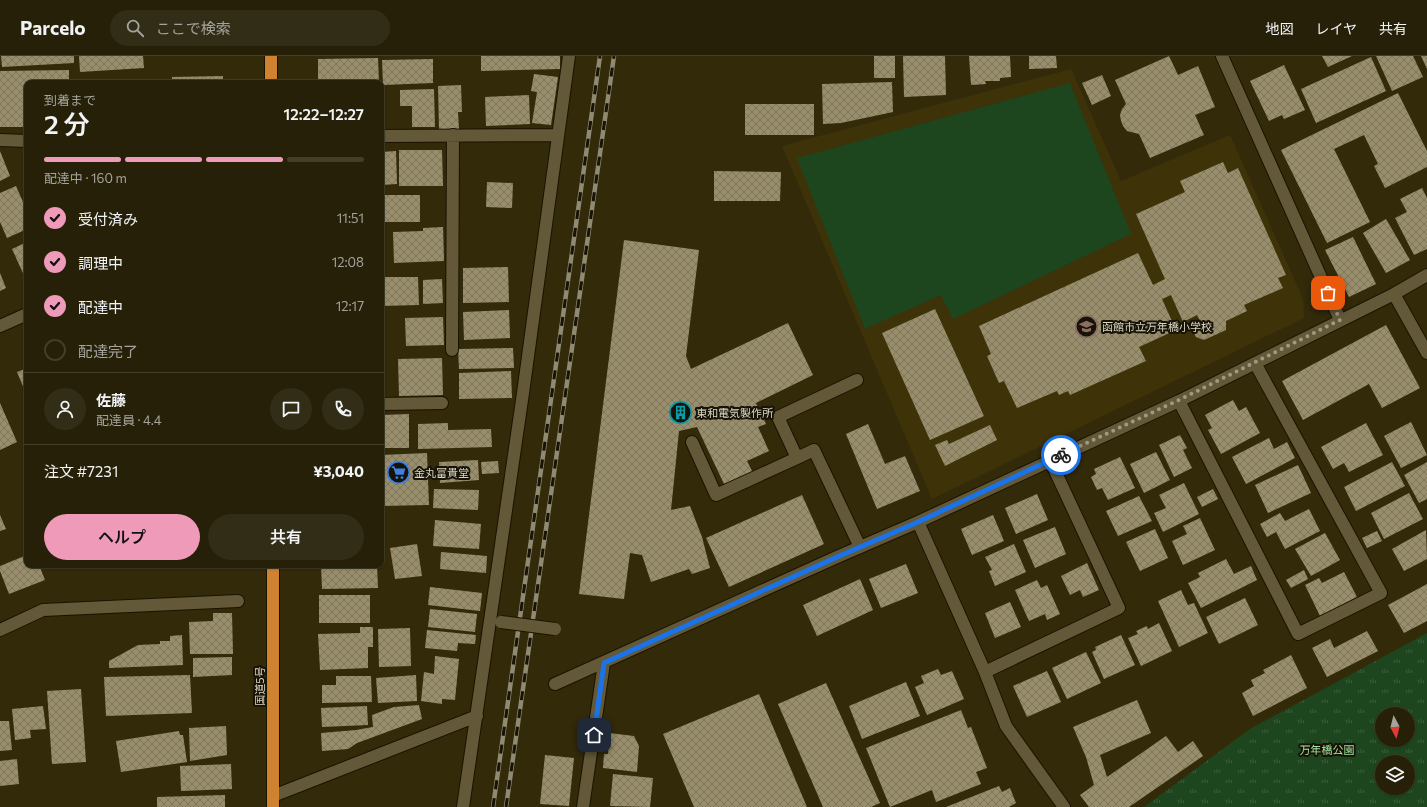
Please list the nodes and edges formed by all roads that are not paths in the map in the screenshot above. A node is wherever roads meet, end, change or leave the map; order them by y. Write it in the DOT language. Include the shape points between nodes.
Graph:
graph roads {
  1 [pos="271,56"];
  2 [pos="569,56"];
  3 [pos="1222,56"];
  4 [pos="271,80"];
  5 [pos="453,135"];
  6 [pos="558,135"];
  7 [pos="384,136"];
  8 [pos="0,140"];
  9 [pos="24,140"];
  10 [pos="1427,275"];
  11 [pos="1394,294"];
  12 [pos="24,315"];
  13 [pos="1340,320"];
  14 [pos="0,326"];
  15 [pos="452,350"];
  16 [pos="1427,353"];
  17 [pos="1255,363"];
  18 [pos="857,380"];
  19 [pos="1179,400"];
  20 [pos="442,403"];
  21 [pos="384,404"];
  22 [pos="692,442"];
  23 [pos="797,458"];
  24 [pos="1050,460"];
  25 [pos="918,522"];
  26 [pos="860,547"];
  27 [pos="273,568"];
  28 [pos="238,601"];
  29 [pos="501,622"];
  30 [pos="555,629"];
  31 [pos="0,630"];
  32 [pos="604,663"];
  33 [pos="985,672"];
  34 [pos="555,684"];
  35 [pos="476,716"];
  36 [pos="273,802"];
  37 [pos="463,807"];
  38 [pos="583,807"];
  39 [pos="1064,807"];
  1 -- 4 [label="highway"];
  2 -- 6 [label="street"];
  3 -- 13 [label="street"];
  5 -- 6 [label="street"];
  5 -- 7 [label="street"];
  5 -- 15 [label="street"];
  6 -- 35 [label="street"];
  8 -- 9 [label="street"];
  10 -- 11 [label="street"];
  11 -- 13 [label="street"];
  11 -- 16 [label="street"];
  12 -- 14 [label="street"];
  13 -- 17 [label="street"];
  17 -- 19 [label="street"];
  17 -- 19 [label="street" via="1381,593 1298,634"];
  18 -- 23 [label="street" via="778,417"];
  19 -- 24 [label="street"];
  20 -- 21 [label="street"];
  22 -- 23 [label="street" via="716,495"];
  23 -- 26 [label="street" via="814,450"];
  24 -- 25 [label="street"];
  24 -- 33 [label="street" via="1119,608"];
  25 -- 26 [label="street"];
  25 -- 33 [label="street"];
  26 -- 32 [label="street"];
  27 -- 36 [label="highway, 国道5号"];
  28 -- 31 [label="street" via="43,610"];
  29 -- 30 [label="street, bridge"];
  32 -- 34 [label="street"];
  32 -- 38 [label="street"];
  33 -- 39 [label="street" via="1006,726"];
  35 -- 36 [label="street"];
  35 -- 37 [label="street"];
}
